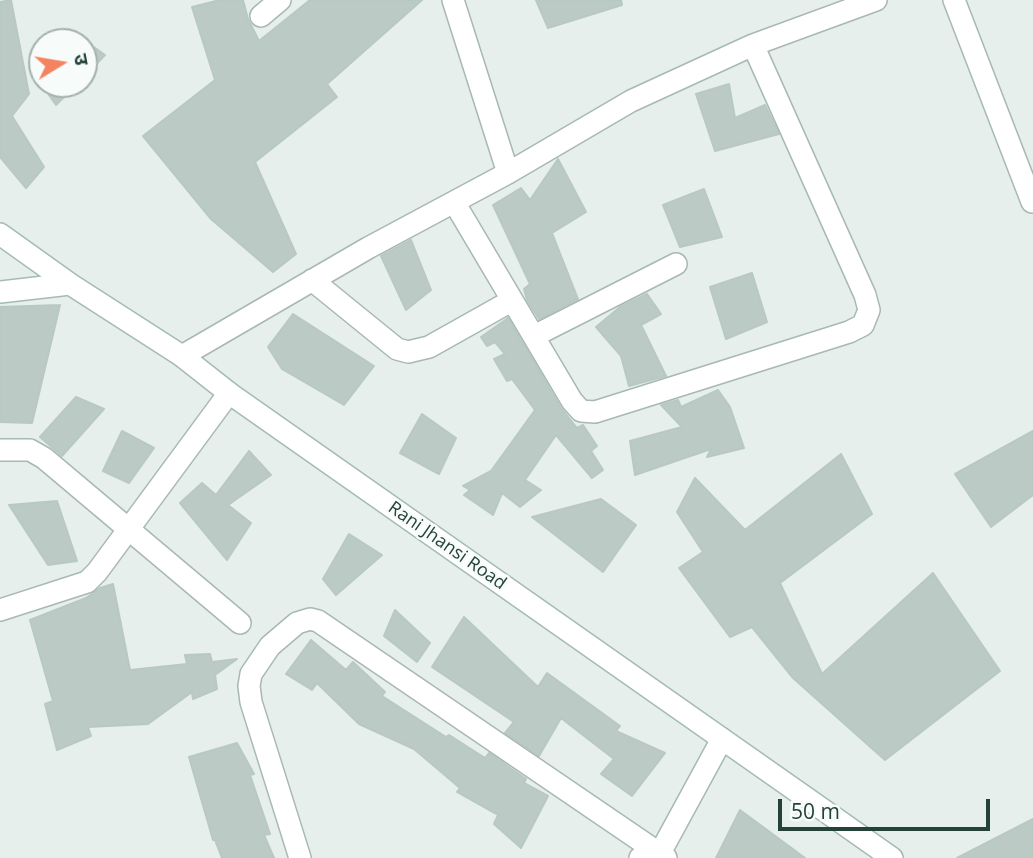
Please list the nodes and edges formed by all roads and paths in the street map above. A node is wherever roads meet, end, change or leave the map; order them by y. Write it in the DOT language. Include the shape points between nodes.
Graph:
graph roads {
  1 [pos="280,0"];
  2 [pos="453,0"];
  3 [pos="876,0"];
  4 [pos="954,0"];
  5 [pos="261,16"];
  6 [pos="753,46"];
  7 [pos="508,173"];
  8 [pos="454,202"];
  9 [pos="1032,202"];
  10 [pos="0,234"];
  11 [pos="676,264"];
  12 [pos="313,280"];
  13 [pos="69,284"];
  14 [pos="0,292"];
  15 [pos="511,301"];
  16 [pos="534,336"];
  17 [pos="182,356"];
  18 [pos="229,393"];
  19 [pos="0,450"];
  20 [pos="128,529"];
  21 [pos="0,610"];
  22 [pos="240,623"];
  23 [pos="722,739"];
  24 [pos="655,857"];
  25 [pos="300,858"];
  26 [pos="892,858"];
  1 -- 5 [label="street"];
  2 -- 7 [label="street"];
  3 -- 6 [label="street"];
  4 -- 9 [label="street"];
  6 -- 7 [label="street" via="631,101"];
  6 -- 16 [label="street" via="865,295 869,310 863,325 595,412 581,411 572,401"];
  7 -- 8 [label="street"];
  8 -- 12 [label="street"];
  8 -- 15 [label="street"];
  10 -- 13 [label="street, Rani Jhansi Road"];
  11 -- 16 [label="street"];
  12 -- 15 [label="street" via="397,349 408,352 429,347"];
  12 -- 17 [label="street"];
  13 -- 14 [label="street"];
  13 -- 17 [label="street, Rani Jhansi Road"];
  15 -- 16 [label="street"];
  17 -- 18 [label="street, Rani Jhansi Road"];
  18 -- 20 [label="street"];
  18 -- 23 [label="street, Rani Jhansi Road"];
  19 -- 20 [label="street" via="30,450 44,458"];
  20 -- 21 [label="street" via="87,582"];
  20 -- 22 [label="street"];
  23 -- 24 [label="street"];
  23 -- 26 [label="street, Rani Jhansi Road"];
  24 -- 25 [label="street" via="310,619 297,623 270,646 249,685"];
}
